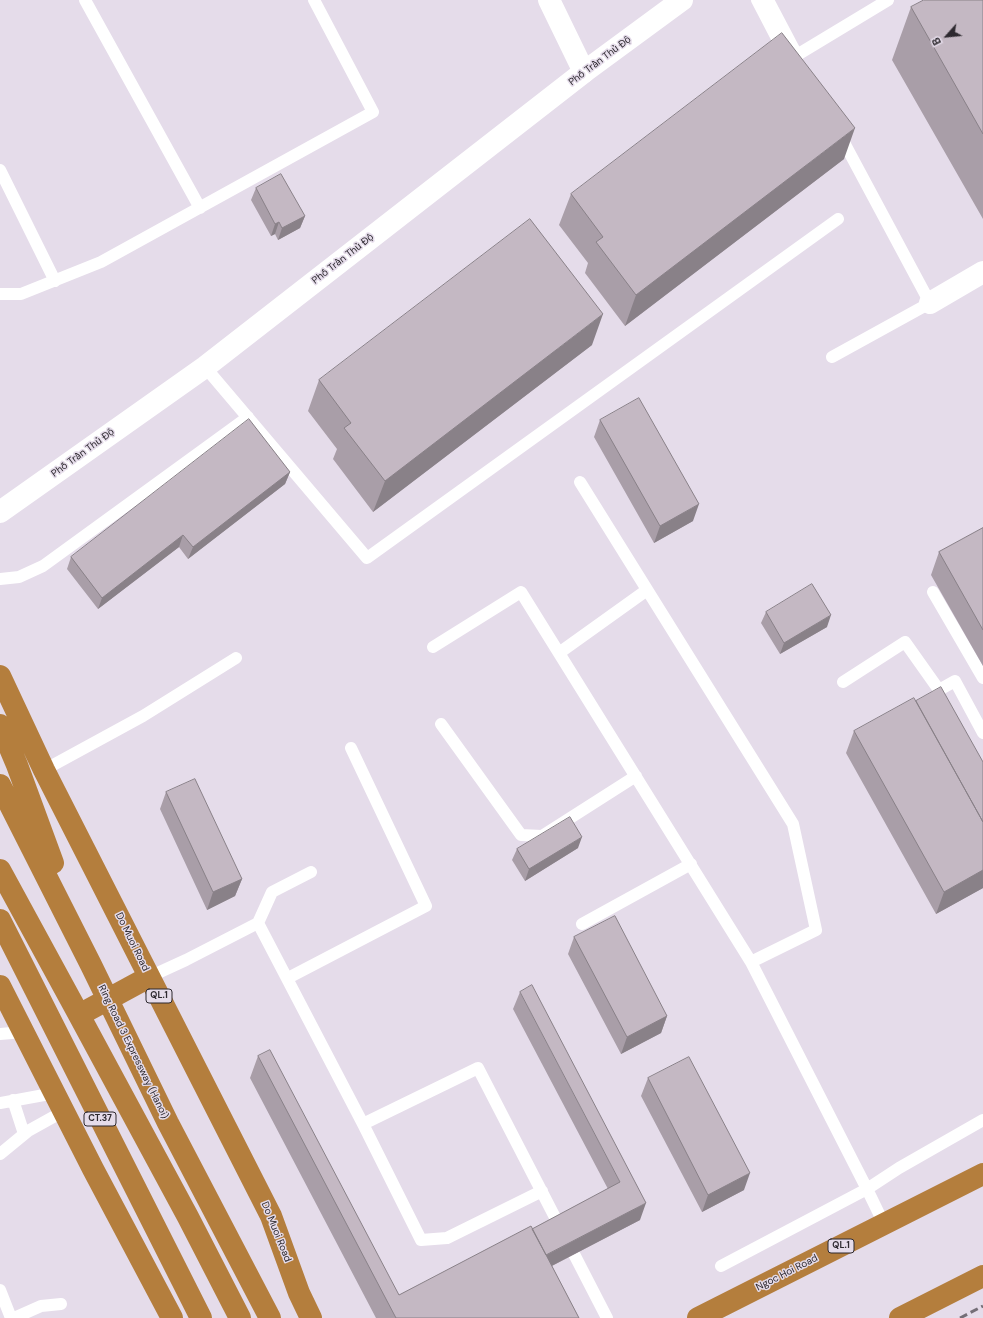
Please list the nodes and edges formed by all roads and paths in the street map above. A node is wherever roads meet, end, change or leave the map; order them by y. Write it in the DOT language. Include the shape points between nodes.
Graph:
graph roads {
  1 [pos="85,0"];
  2 [pos="314,0"];
  3 [pos="549,0"];
  4 [pos="682,0"];
  5 [pos="757,0"];
  6 [pos="768,0"];
  7 [pos="888,0"];
  8 [pos="792,56"];
  9 [pos="804,69"];
  10 [pos="584,72"];
  11 [pos="834,125"];
  12 [pos="0,170"];
  13 [pos="200,208"];
  14 [pos="838,219"];
  15 [pos="983,272"];
  16 [pos="55,281"];
  17 [pos="0,294"];
  18 [pos="930,303"];
  19 [pos="832,357"];
  20 [pos="204,367"];
  21 [pos="248,417"];
  22 [pos="580,482"];
  23 [pos="0,512"];
  24 [pos="0,579"];
  25 [pos="647,590"];
  26 [pos="933,592"];
  27 [pos="433,647"];
  28 [pos="559,652"];
  29 [pos="236,658"];
  30 [pos="0,676"];
  31 [pos="983,678"];
  32 [pos="843,682"];
  33 [pos="441,724"];
  34 [pos="0,725"];
  35 [pos="983,733"];
  36 [pos="351,748"];
  37 [pos="44,770"];
  38 [pos="636,776"];
  39 [pos="0,785"];
  40 [pos="691,864"];
  41 [pos="0,870"];
  42 [pos="311,872"];
  43 [pos="0,920"];
  44 [pos="258,923"];
  45 [pos="582,924"];
  46 [pos="751,962"];
  47 [pos="91,965"];
  48 [pos="149,977"];
  49 [pos="288,978"];
  50 [pos="0,986"];
  51 [pos="79,1015"];
  52 [pos="23,1032"];
  53 [pos="0,1034"];
  54 [pos="12,1100"];
  55 [pos="59,1102"];
  56 [pos="0,1103"];
  57 [pos="983,1120"];
  58 [pos="363,1124"];
  59 [pos="24,1134"];
  60 [pos="0,1154"];
  61 [pos="156,1157"];
  62 [pos="93,1169"];
  63 [pos="983,1174"];
  64 [pos="868,1189"];
  65 [pos="542,1191"];
  66 [pos="884,1224"];
  67 [pos="560,1227"];
  68 [pos="574,1254"];
  69 [pos="721,1266"];
  70 [pos="983,1276"];
  71 [pos="0,1290"];
  72 [pos="61,1304"];
  73 [pos="12,1318"];
  74 [pos="172,1318"];
  75 [pos="201,1318"];
  76 [pos="240,1318"];
  77 [pos="270,1318"];
  78 [pos="311,1318"];
  79 [pos="607,1318"];
  80 [pos="698,1318"];
  81 [pos="900,1318"];
  1 -- 13 [label="lane"];
  2 -- 13 [label="lane" via="373,112"];
  3 -- 10 [label="main road"];
  4 -- 10 [label="main road, Phố Trần Thủ Độ"];
  5 -- 8 [label="lane"];
  6 -- 8 [label="lane"];
  7 -- 8 [label="lane"];
  8 -- 9 [label="lane"];
  10 -- 20 [label="main road, Phố Trần Thủ Độ"];
  11 -- 18 [label="lane"];
  12 -- 16 [label="lane"];
  13 -- 16 [label="lane" via="101,262"];
  14 -- 21 [label="lane" via="367,558"];
  15 -- 18 [label="main road"];
  16 -- 17 [label="lane" via="21,294"];
  18 -- 19 [label="lane"];
  20 -- 21 [label="lane"];
  20 -- 23 [label="main road, Phố Trần Thủ Độ"];
  21 -- 24 [label="lane" via="43,566 19,577"];
  22 -- 25 [label="lane"];
  25 -- 28 [label="lane"];
  25 -- 46 [label="lane" via="793,824 816,930"];
  26 -- 31 [label="lane"];
  27 -- 28 [label="lane" via="522,592"];
  28 -- 38 [label="lane"];
  29 -- 37 [label="lane" via="143,716"];
  30 -- 37 [label="highway, Do Muoi Road / QL.1"];
  32 -- 35 [label="lane" via="905,642 939,690 954,681"];
  33 -- 38 [label="lane" via="521,834 542,836"];
  34 -- 47 [label="highway"];
  36 -- 49 [label="lane" via="426,906"];
  37 -- 48 [label="highway, Do Muoi Road / QL.1"];
  38 -- 40 [label="lane"];
  39 -- 47 [label="highway, Ring Road 3 Expressway (Hanoi)"];
  40 -- 45 [label="lane"];
  40 -- 46 [label="lane"];
  41 -- 51 [label="highway"];
  42 -- 44 [label="lane" via="272,892"];
  43 -- 75 [label="highway, CT.37"];
  44 -- 48 [label="lane"];
  44 -- 49 [label="lane"];
  46 -- 64 [label="lane"];
  47 -- 77 [label="highway, Ring Road 3 Expressway (Hanoi)" via="168,1123"];
  48 -- 51 [label="highway"];
  48 -- 78 [label="highway, Do Muoi Road / QL.1" via="271,1216 299,1293"];
  49 -- 58 [label="lane"];
  50 -- 52 [label="highway"];
  51 -- 61 [label="highway"];
  52 -- 53 [label="lane"];
  52 -- 55 [label="highway"];
  54 -- 55 [label="lane"];
  54 -- 56 [label="lane"];
  54 -- 59 [label="lane"];
  55 -- 59 [label="lane"];
  55 -- 62 [label="highway"];
  57 -- 64 [label="lane" via="899,1168"];
  58 -- 65 [label="lane" via="420,1240 447,1238"];
  58 -- 65 [label="lane" via="478,1068"];
  59 -- 60 [label="lane"];
  61 -- 62 [label="highway"];
  61 -- 76 [label="highway"];
  62 -- 74 [label="highway"];
  63 -- 66 [label="highway, Ngoc Hoi Road / QL.1"];
  64 -- 66 [label="lane"];
  64 -- 69 [label="lane"];
  65 -- 67 [label="lane"];
  66 -- 80 [label="highway, Ngoc Hoi Road / QL.1"];
  68 -- 79 [label="lane"];
  70 -- 81 [label="highway"];
  71 -- 73 [label="lane"];
  72 -- 73 [label="lane" via="41,1306"];
}
